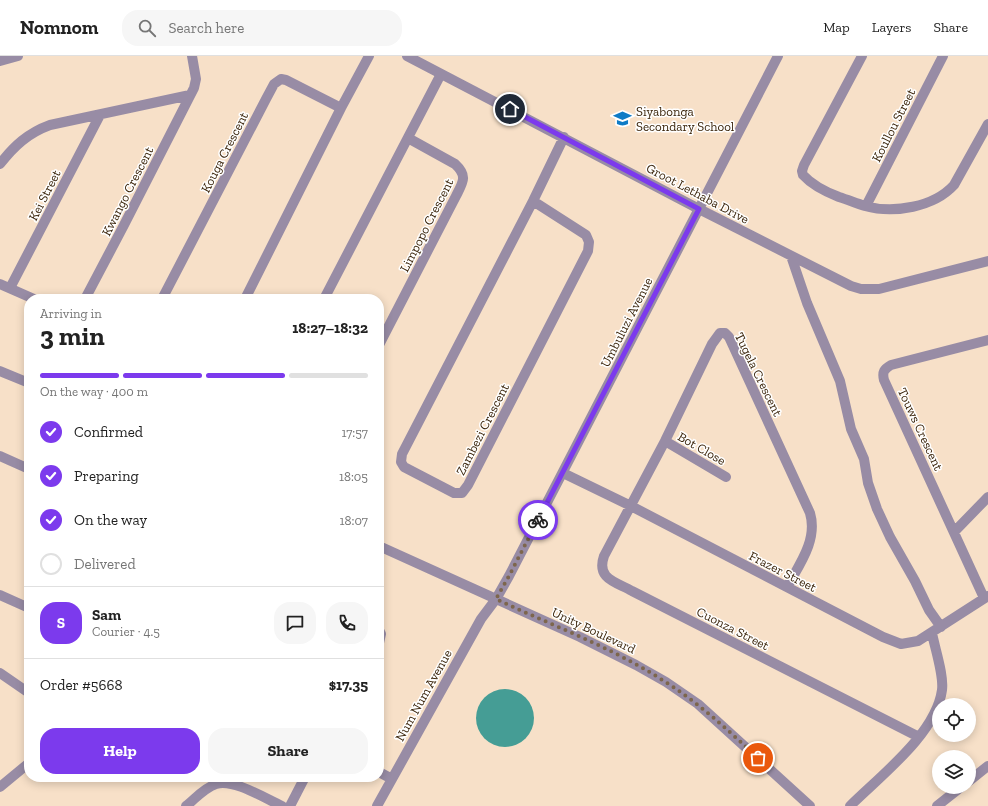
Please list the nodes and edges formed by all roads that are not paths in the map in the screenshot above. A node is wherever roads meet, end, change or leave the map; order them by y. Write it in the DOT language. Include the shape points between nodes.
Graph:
graph roads {
  1 [pos="18,56"];
  2 [pos="192,56"];
  3 [pos="369,56"];
  4 [pos="407,56"];
  5 [pos="778,56"];
  6 [pos="862,56"];
  7 [pos="943,56"];
  8 [pos="0,61"];
  9 [pos="441,74"];
  10 [pos="190,95"];
  11 [pos="341,108"];
  12 [pos="100,115"];
  13 [pos="988,124"];
  14 [pos="564,137"];
  15 [pos="408,138"];
  16 [pos="0,164"];
  17 [pos="533,202"];
  18 [pos="866,206"];
  19 [pos="699,209"];
  20 [pos="791,256"];
  21 [pos="988,261"];
  22 [pos="0,284"];
  23 [pos="10,288"];
  24 [pos="24,294"];
  25 [pos="88,294"];
  26 [pos="165,294"];
  27 [pos="247,294"];
  28 [pos="327,294"];
  29 [pos="384,335"];
  30 [pos="988,340"];
  31 [pos="0,370"];
  32 [pos="24,382"];
  33 [pos="665,441"];
  34 [pos="0,456"];
  35 [pos="24,467"];
  36 [pos="563,473"];
  37 [pos="726,477"];
  38 [pos="988,497"];
  39 [pos="631,506"];
  40 [pos="954,532"];
  41 [pos="384,548"];
  42 [pos="787,587"];
  43 [pos="0,595"];
  44 [pos="986,597"];
  45 [pos="496,599"];
  46 [pos="24,606"];
  47 [pos="941,627"];
  48 [pos="932,633"];
  49 [pos="0,673"];
  50 [pos="24,690"];
  51 [pos="919,737"];
  52 [pos="988,766"];
  53 [pos="24,767"];
  54 [pos="384,774"];
  55 [pos="976,775"];
  56 [pos="392,778"];
  57 [pos="302,782"];
  58 [pos="0,787"];
  59 [pos="952,794"];
  60 [pos="186,806"];
  61 [pos="282,806"];
  62 [pos="290,806"];
  63 [pos="376,806"];
  64 [pos="810,806"];
  65 [pos="850,806"];
  66 [pos="937,806"];
  1 -- 8 [label="street"];
  2 -- 10 [label="street, Kwango Crescent" via="196,79"];
  3 -- 11 [label="street"];
  4 -- 9 [label="street, Groot Lethaba Drive"];
  5 -- 19 [label="street, Umbuluzi Avenue"];
  6 -- 18 [label="street" via="802,171 807,180 815,185"];
  7 -- 18 [label="street, Koullou Street"];
  9 -- 14 [label="street, Groot Lethaba Drive"];
  9 -- 15 [label="street"];
  10 -- 12 [label="street"];
  10 -- 25 [label="street, Kwango Crescent"];
  11 -- 26 [label="street, Kouga Crescent" via="286,80 277,81"];
  11 -- 27 [label="street"];
  12 -- 16 [label="street" via="37,130 25,137"];
  12 -- 23 [label="street, Kei Street"];
  13 -- 18 [label="street" via="959,176 947,192 934,200 909,207 889,209"];
  14 -- 17 [label="street, Zambezi Crescent"];
  14 -- 19 [label="street, Groot Lethaba Drive"];
  15 -- 28 [label="street"];
  15 -- 29 [label="street, Limpopo Crescent" via="454,164 463,173 463,178"];
  17 -- 17 [label="street, Zambezi Crescent" via="402,454 401,462 404,468 454,494 462,493 468,485 588,251 589,242 586,235"];
  19 -- 20 [label="street, Groot Lethaba Drive"];
  19 -- 36 [label="street, Umbuluzi Avenue"];
  20 -- 21 [label="street, Groot Lethaba Drive" via="850,286 870,290"];
  20 -- 47 [label="street" via="807,303 840,381 851,429 864,460 868,483 877,509 929,610"];
  22 -- 23 [label="street"];
  23 -- 24 [label="street"];
  30 -- 40 [label="street, Touws Crescent" via="891,365 883,373"];
  31 -- 32 [label="street"];
  33 -- 37 [label="street, Bot Close"];
  33 -- 39 [label="street, Tugela Crescent"];
  33 -- 42 [label="street, Tugela Crescent" via="712,344 720,333 726,333 813,523 812,537 807,550"];
  34 -- 35 [label="street"];
  36 -- 39 [label="street, Frazer Street"];
  36 -- 45 [label="street, Umbuluzi Avenue"];
  38 -- 40 [label="street"];
  39 -- 42 [label="street, Frazer Street"];
  39 -- 51 [label="street, Cuonza Street" via="602,562 602,568 608,578"];
  40 -- 44 [label="street, Touws Crescent"];
  41 -- 45 [label="street, Unity Boulevard"];
  42 -- 48 [label="street, Frazer Street" via="900,644 918,642"];
  43 -- 46 [label="street"];
  44 -- 47 [label="street, Frazer Street"];
  45 -- 56 [label="street, Num Num Avenue" via="481,619"];
  45 -- 64 [label="street, Unity Boulevard" via="587,641 666,682 698,704"];
  47 -- 48 [label="street, Frazer Street"];
  48 -- 51 [label="street" via="942,678 942,690 930,722"];
  49 -- 50 [label="street"];
  51 -- 65 [label="street"];
  52 -- 55 [label="street"];
  53 -- 58 [label="street"];
  54 -- 56 [label="street"];
  56 -- 63 [label="street, Num Num Avenue"];
  57 -- 62 [label="street"];
  59 -- 66 [label="street"];
  60 -- 61 [label="street" via="212,786 223,782 241,787"];
}
